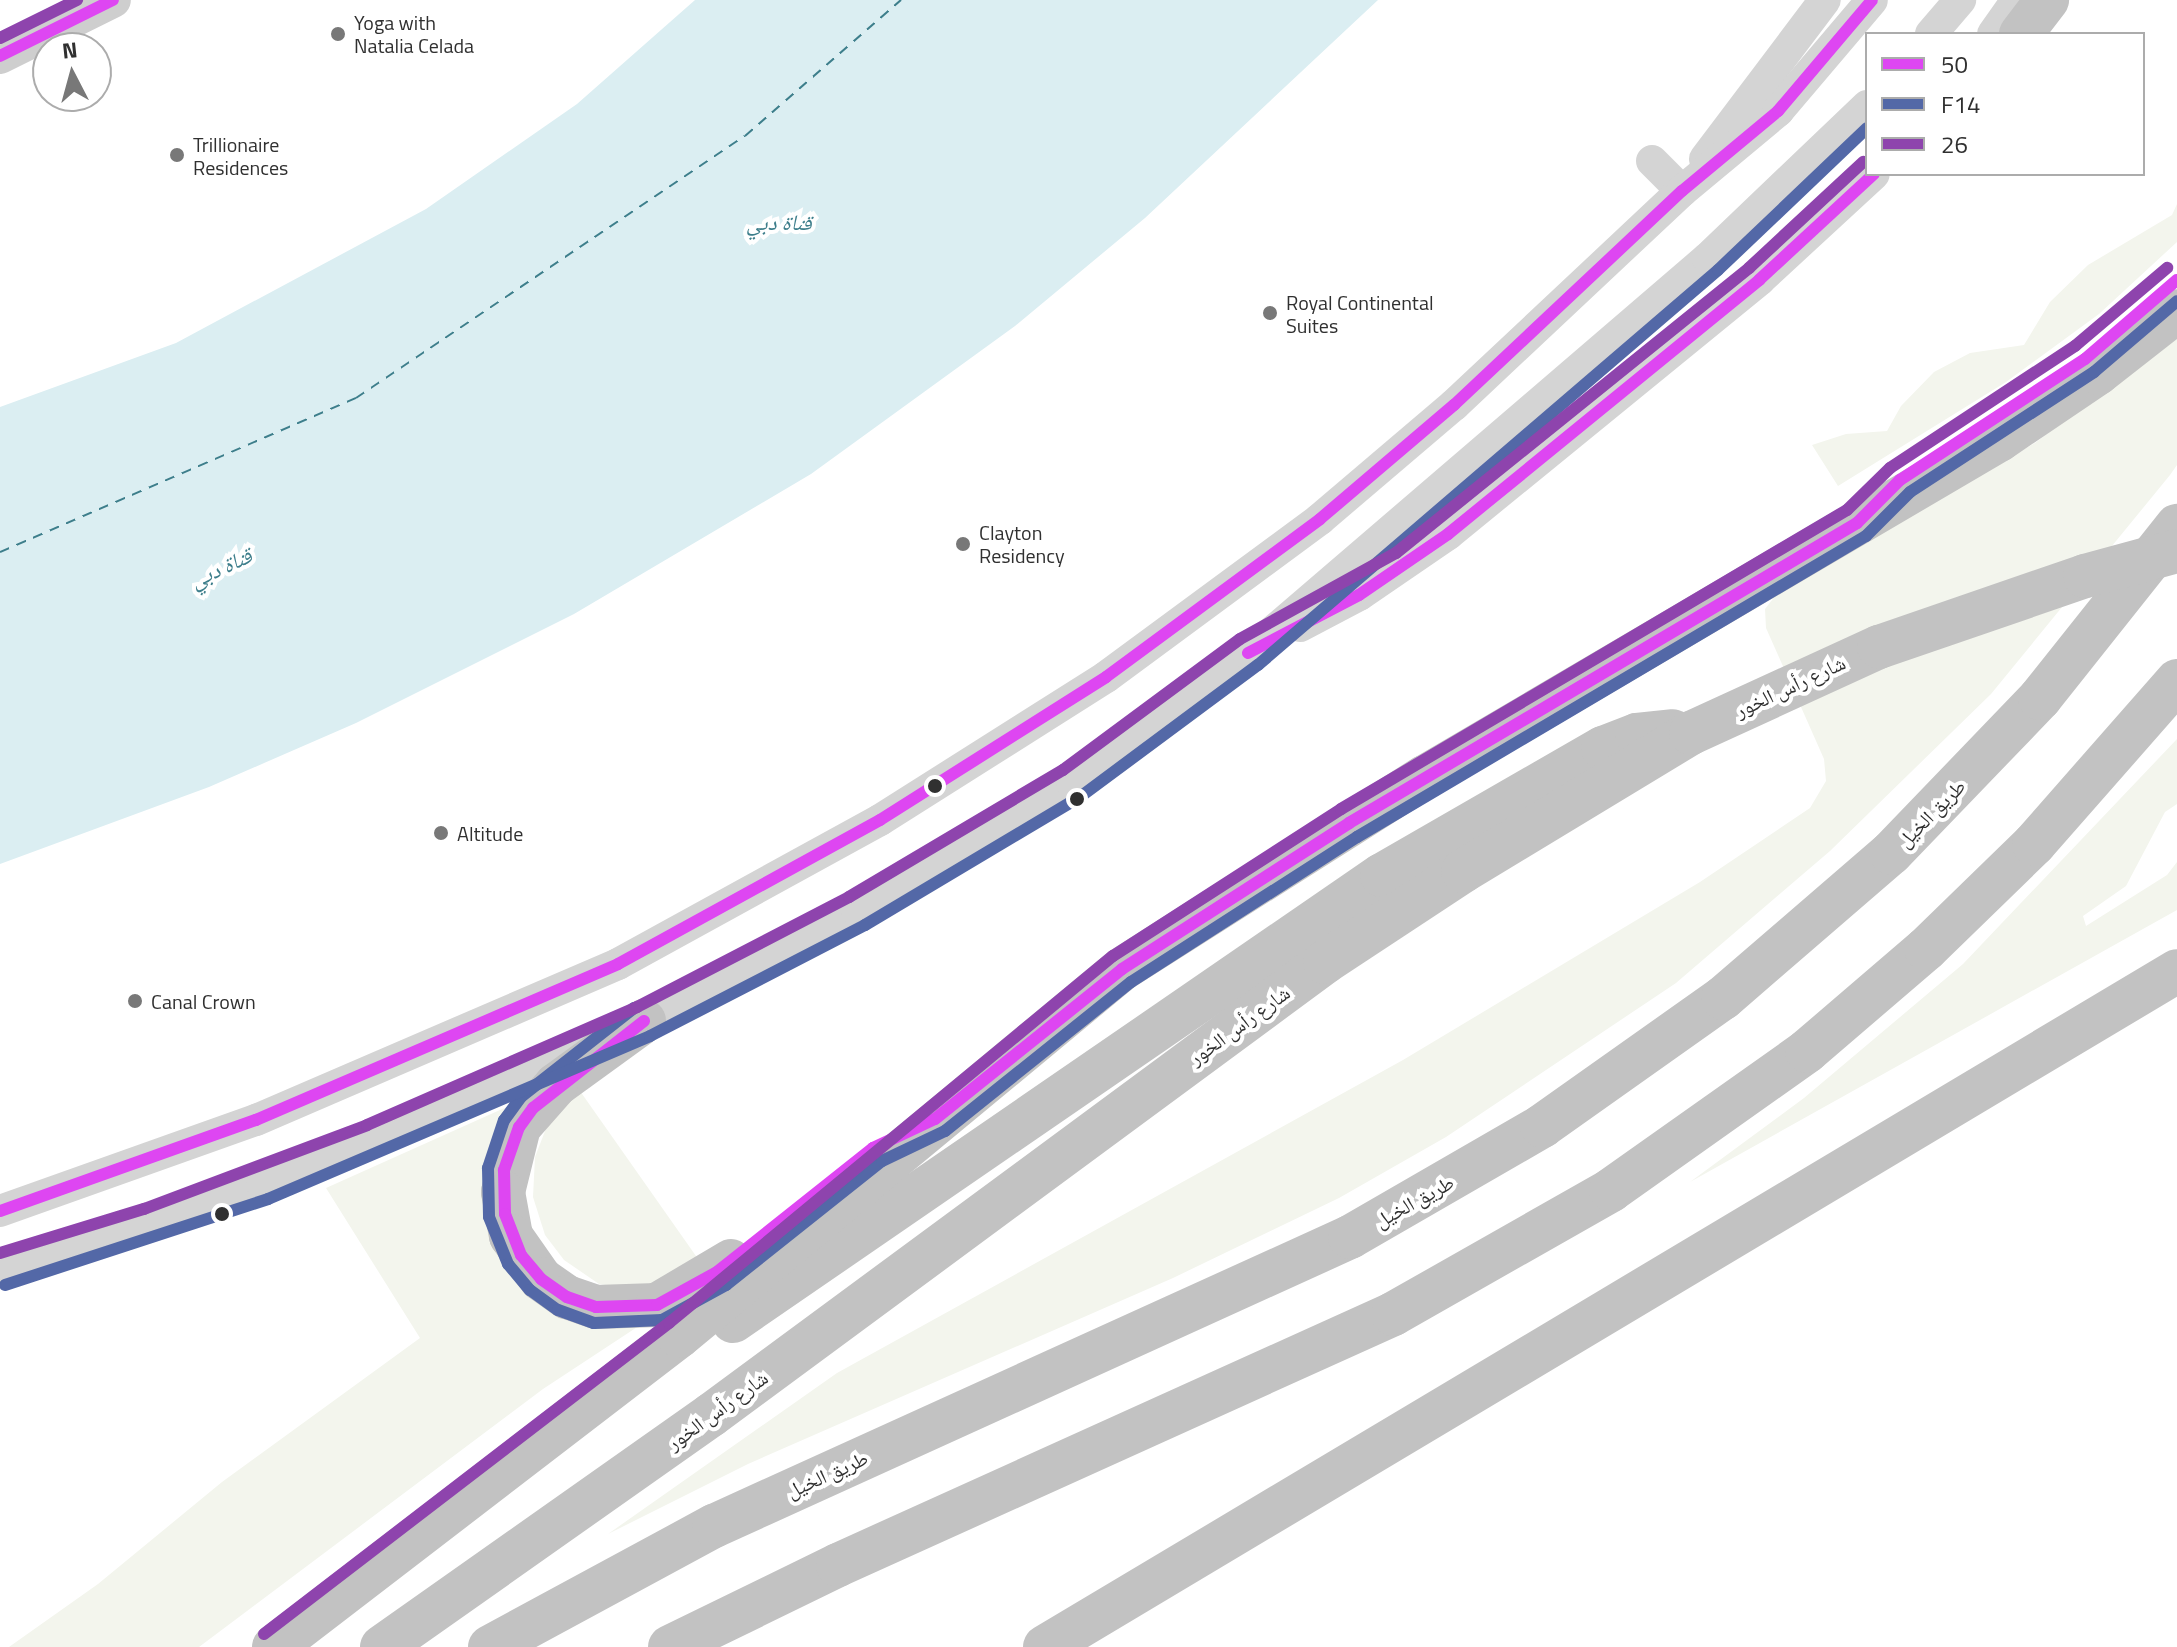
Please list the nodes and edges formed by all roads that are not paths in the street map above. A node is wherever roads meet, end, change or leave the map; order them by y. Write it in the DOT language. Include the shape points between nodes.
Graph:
graph roads {
  1 [pos="113,0"];
  2 [pos="1825,0"];
  3 [pos="1872,0"];
  4 [pos="1960,0"];
  5 [pos="2017,0"];
  6 [pos="2047,0"];
  7 [pos="1933,32"];
  8 [pos="1994,32"];
  9 [pos="2023,32"];
  10 [pos="0,56"];
  11 [pos="1865,108"];
  12 [pos="1652,161"];
  13 [pos="1872,176"];
  14 [pos="1682,191"];
  15 [pos="2177,280"];
  16 [pos="2177,311"];
  17 [pos="1857,523"];
  18 [pos="2177,526"];
  19 [pos="2177,551"];
  20 [pos="1248,653"];
  21 [pos="2177,681"];
  22 [pos="1691,733"];
  23 [pos="2177,971"];
  24 [pos="644,1021"];
  25 [pos="935,1119"];
  26 [pos="0,1211"];
  27 [pos="0,1270"];
  28 [pos="679,1336"];
  29 [pos="752,1605"];
  30 [pos="274,1647"];
  31 [pos="382,1647"];
  32 [pos="490,1647"];
  33 [pos="670,1647"];
  34 [pos="706,1647"];
  35 [pos="1045,1647"];
  1 -- 10 [label="main road"];
  2 -- 14 [label="street"];
  3 -- 14 [label="street" via="1778,111"];
  4 -- 7 [label="street"];
  5 -- 8 [label="street"];
  6 -- 9 [label="highway"];
  11 -- 20 [label="street" via="1708,258"];
  12 -- 14 [label="street"];
  13 -- 20 [label="street" via="1759,280 1448,534 1359,595"];
  14 -- 26 [label="street" via="1530,338 1320,519 1106,677 880,820 754,892 552,995 243,1125"];
  15 -- 17 [label="highway" via="2085,359 1900,480"];
  16 -- 17 [label="highway" via="2049,408"];
  17 -- 25 [label="highway" via="1413,784 1209,911 1122,969"];
  18 -- 32 [label="highway, طريق الخيل" via="2040,698 1891,853 1723,998 1542,1126 1350,1237 714,1526"];
  19 -- 22 [label="highway, شارع رأس الخور, bridge" via="2085,576 1879,647"];
  20 -- 24 [label="street" via="1111,756 1005,824 799,943"];
  21 -- 29 [label="highway" via="1993,886 1807,1051 1681,1144 1552,1227 1317,1350"];
  22 -- 28 [label="highway" via="1655,732 1619,740 1500,805 1323,914 744,1314 708,1332"];
  22 -- 31 [label="highway, شارع رأس الخور" via="1394,915 711,1415"];
  23 -- 35 [label="highway"];
  24 -- 25 [label="highway" via="533,1108 519,1127 504,1170 505,1214 521,1255 554,1288 596,1307 657,1305 685,1292 873,1148"];
  24 -- 27 [label="street" via="262,1184"];
  25 -- 28 [label="highway"];
  28 -- 30 [label="highway"];
  29 -- 33 [label="highway"];
  29 -- 34 [label="highway"];
}
